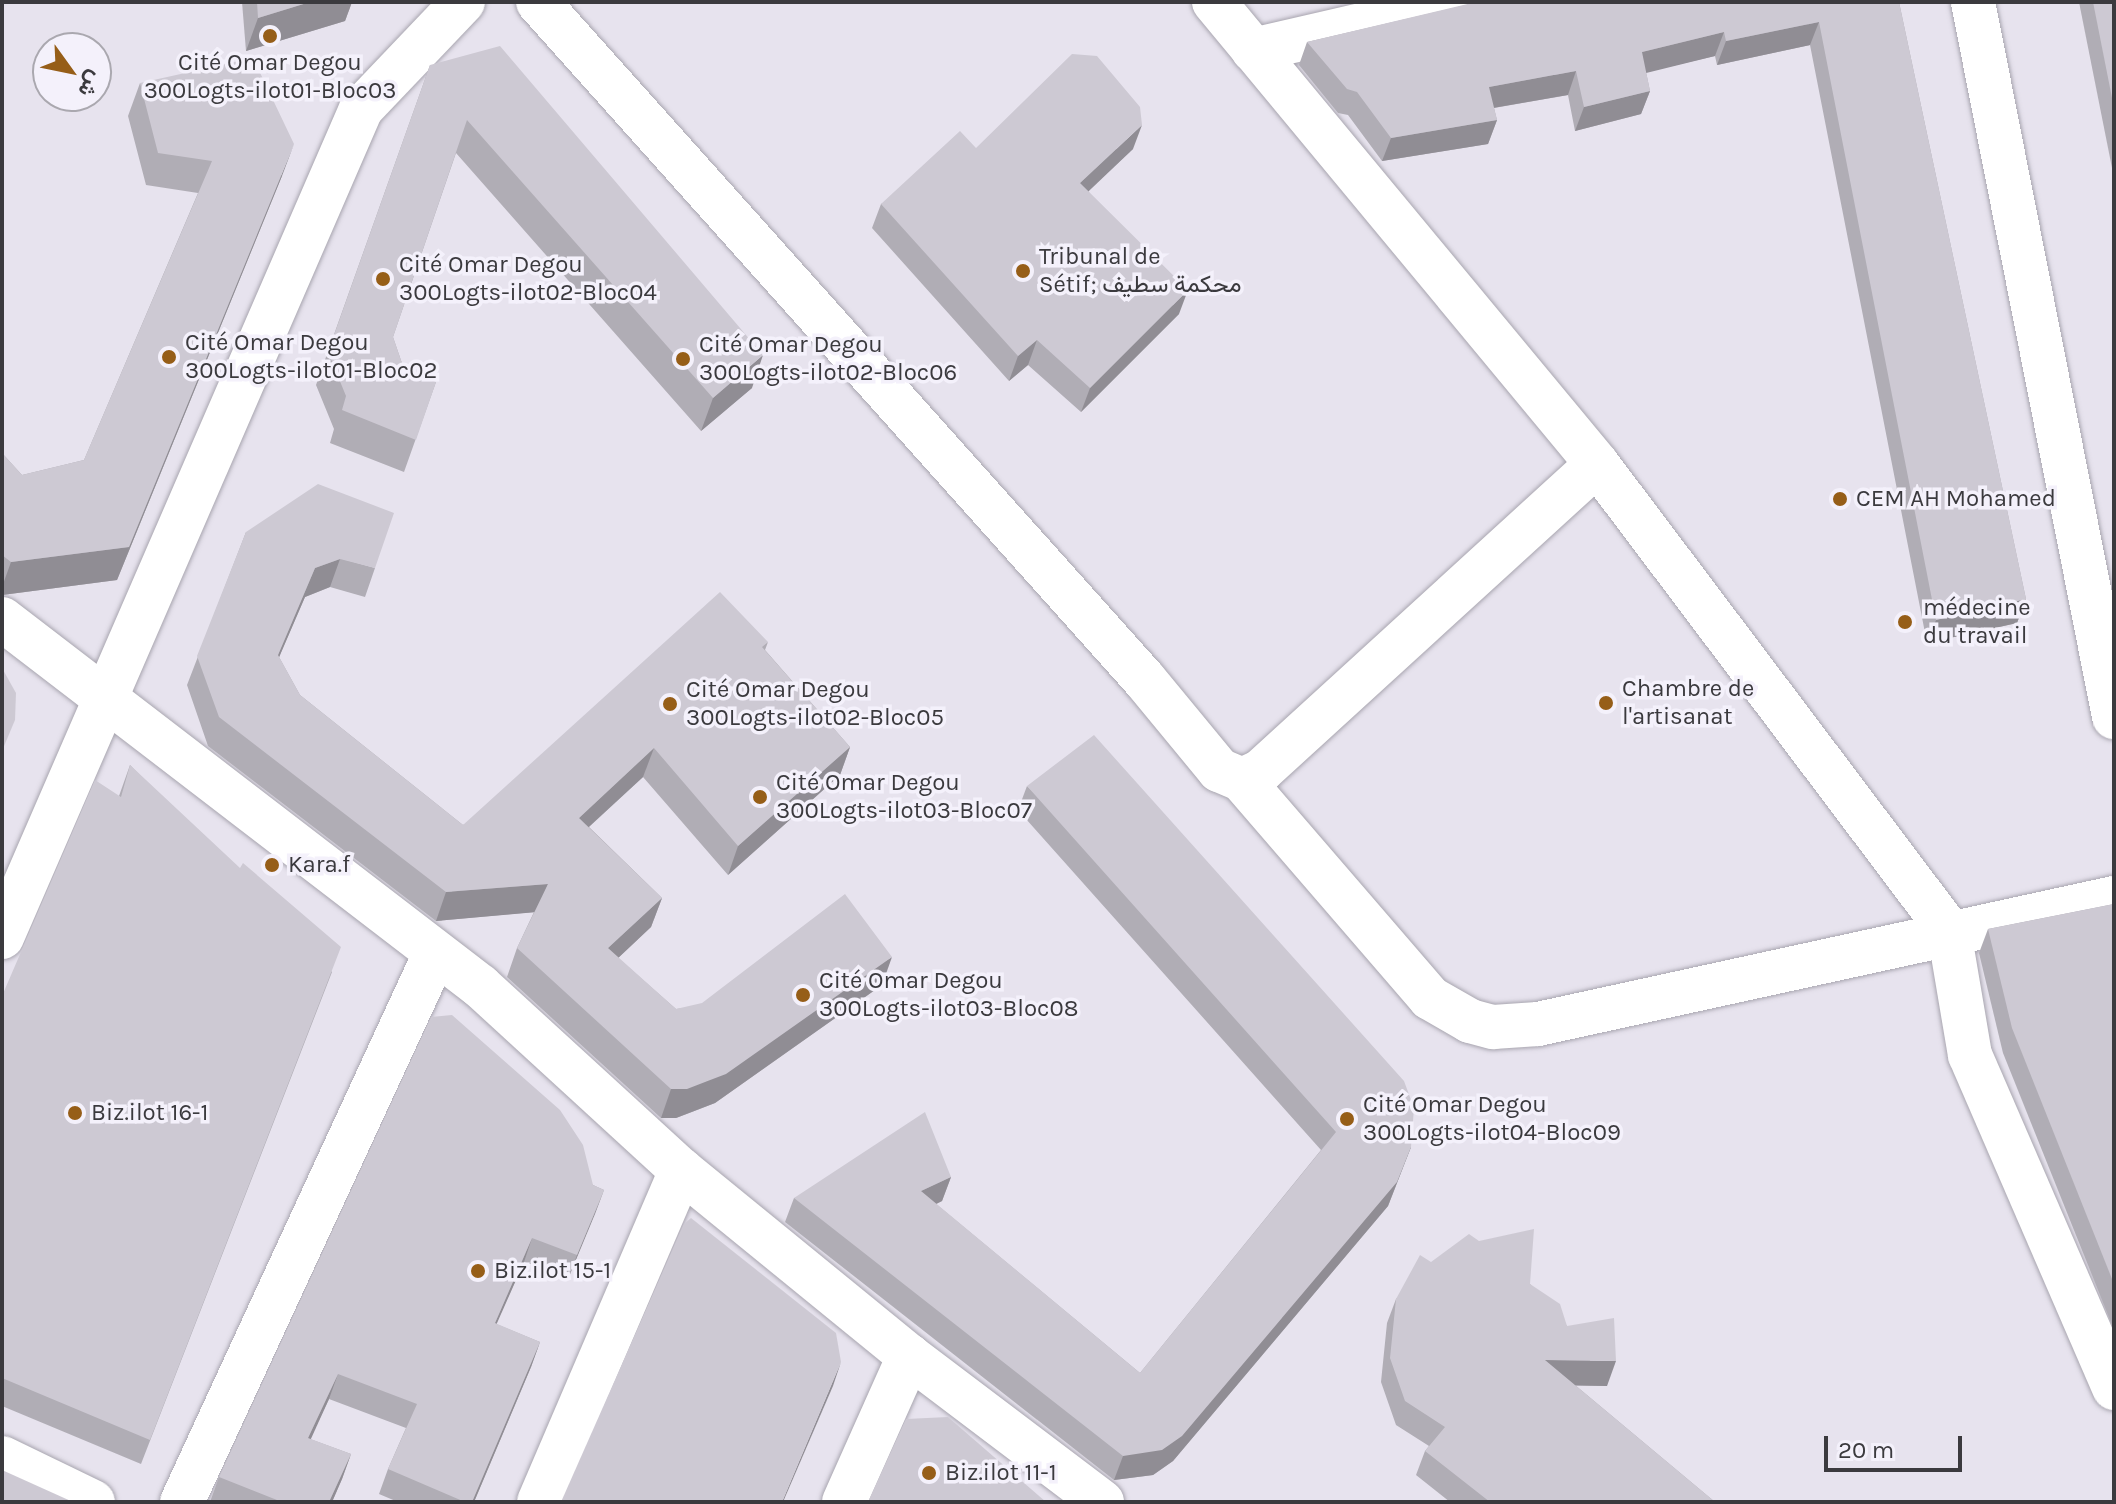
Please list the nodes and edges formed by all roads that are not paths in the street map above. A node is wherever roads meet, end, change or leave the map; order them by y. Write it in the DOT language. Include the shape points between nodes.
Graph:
graph roads {
  1 [pos="463,2"];
  2 [pos="538,2"];
  3 [pos="1214,2"];
  4 [pos="1461,2"];
  5 [pos="1973,2"];
  6 [pos="1412,6"];
  7 [pos="1253,50"];
  8 [pos="1597,464"];
  9 [pos="2,619"];
  10 [pos="108,698"];
  11 [pos="2114,717"];
  12 [pos="1242,780"];
  13 [pos="2114,898"];
  14 [pos="1949,931"];
  15 [pos="2,937"];
  16 [pos="435,954"];
  17 [pos="681,1170"];
  18 [pos="909,1356"];
  19 [pos="2114,1388"];
  20 [pos="2,1458"];
  21 [pos="93,1502"];
  22 [pos="182,1502"];
  23 [pos="539,1502"];
  24 [pos="844,1502"];
  25 [pos="1102,1502"];
  1 -- 10 [label="street" via="361,109"];
  2 -- 12 [label="street" via="1144,679 1219,770"];
  3 -- 7 [label="street"];
  4 -- 6 [label="street"];
  5 -- 11 [label="street"];
  6 -- 7 [label="street"];
  7 -- 8 [label="street"];
  8 -- 12 [label="street" via="1261,771"];
  8 -- 14 [label="street"];
  9 -- 10 [label="street"];
  10 -- 15 [label="street"];
  10 -- 16 [label="street"];
  12 -- 14 [label="street" via="1430,998 1470,1021 1493,1027 1538,1024"];
  13 -- 14 [label="street"];
  14 -- 19 [label="street" via="1970,1055"];
  16 -- 17 [label="street" via="480,986"];
  16 -- 22 [label="street"];
  17 -- 18 [label="street"];
  17 -- 23 [label="street"];
  18 -- 24 [label="street"];
  18 -- 25 [label="street"];
  20 -- 21 [label="street"];
}
